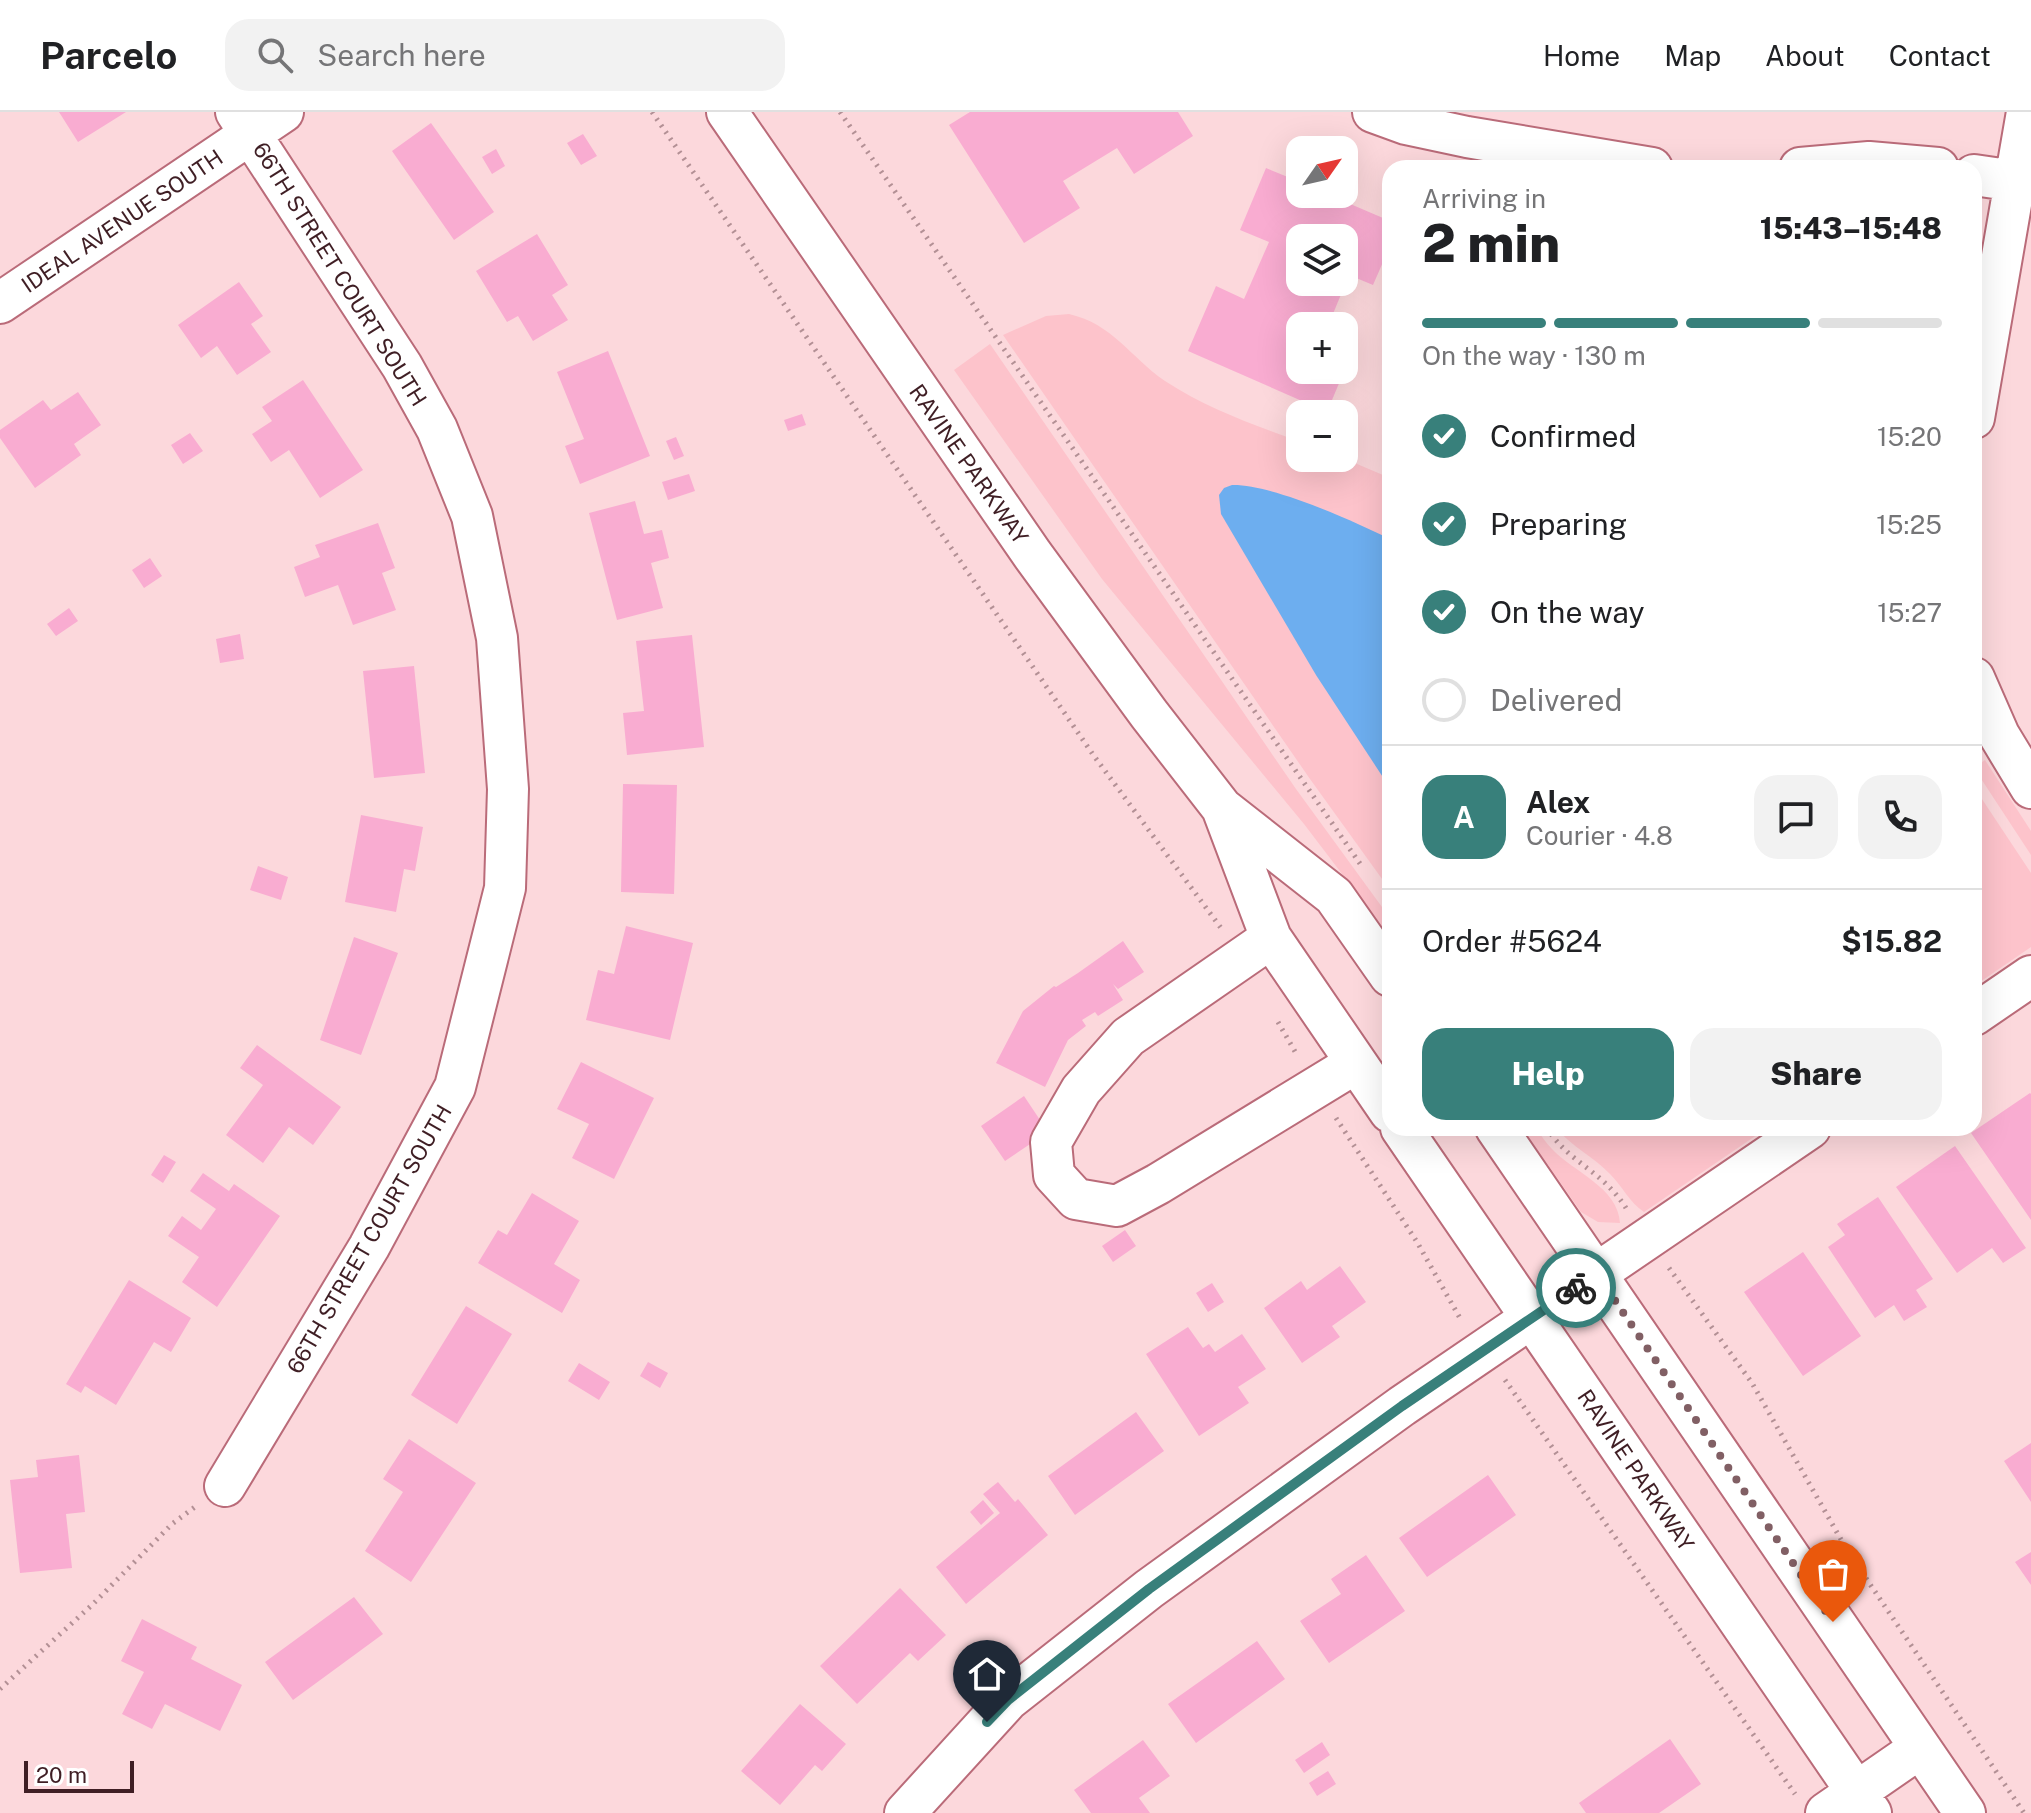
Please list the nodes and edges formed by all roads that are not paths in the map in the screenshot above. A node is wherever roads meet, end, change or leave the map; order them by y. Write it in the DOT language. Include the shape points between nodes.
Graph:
graph roads {
  1 [pos="727,112"];
  2 [pos="1373,112"];
  3 [pos="2027,112"];
  4 [pos="257,119"];
  5 [pos="1604,160"];
  6 [pos="1982,176"];
  7 [pos="2015,181"];
  8 [pos="0,303"];
  9 [pos="1982,372"];
  10 [pos="1982,696"];
  11 [pos="2031,788"];
  12 [pos="1222,808"];
  13 [pos="1256,948"];
  14 [pos="1382,965"];
  15 [pos="2031,976"];
  16 [pos="1982,1010"];
  17 [pos="1356,1063"];
  18 [pos="1382,1100"];
  19 [pos="1407,1136"];
  20 [pos="1502,1136"];
  21 [pos="1798,1136"];
  22 [pos="1597,1274"];
  23 [pos="1532,1318"];
  24 [pos="225,1486"];
  25 [pos="1920,1748"];
  26 [pos="1851,1806"];
  27 [pos="905,1813"];
  28 [pos="1965,1813"];
  1 -- 12 [label="street, RAVINE PARKWAY" via="1072,610"];
  2 -- 5 [label="street" via="1467,137"];
  3 -- 7 [label="street"];
  4 -- 8 [label="street, IDEAL AVENUE SOUTH"];
  4 -- 24 [label="street, 66TH STREET COURT SOUTH" via="437,429 472,516 497,638 508,789 505,888 455,1087 369,1247"];
  6 -- 7 [label="street"];
  7 -- 9 [label="street"];
  10 -- 11 [label="street"];
  12 -- 13 [label="street, RAVINE PARKWAY"];
  12 -- 14 [label="street, RAVINE PARKWAY" via="1334,896"];
  13 -- 17 [label="street, RAVINE PARKWAY"];
  13 -- 17 [label="street" via="1128,1037 1081,1090 1051,1142 1054,1175 1076,1199 1117,1206"];
  15 -- 16 [label="street"];
  17 -- 18 [label="street, RAVINE PARKWAY"];
  19 -- 23 [label="street, RAVINE PARKWAY"];
  20 -- 22 [label="street"];
  21 -- 22 [label="street"];
  22 -- 23 [label="street"];
  22 -- 25 [label="street"];
  23 -- 26 [label="street, RAVINE PARKWAY"];
  23 -- 27 [label="street" via="1187,1562 1020,1690"];
  25 -- 26 [label="street"];
  25 -- 28 [label="street"];
}
